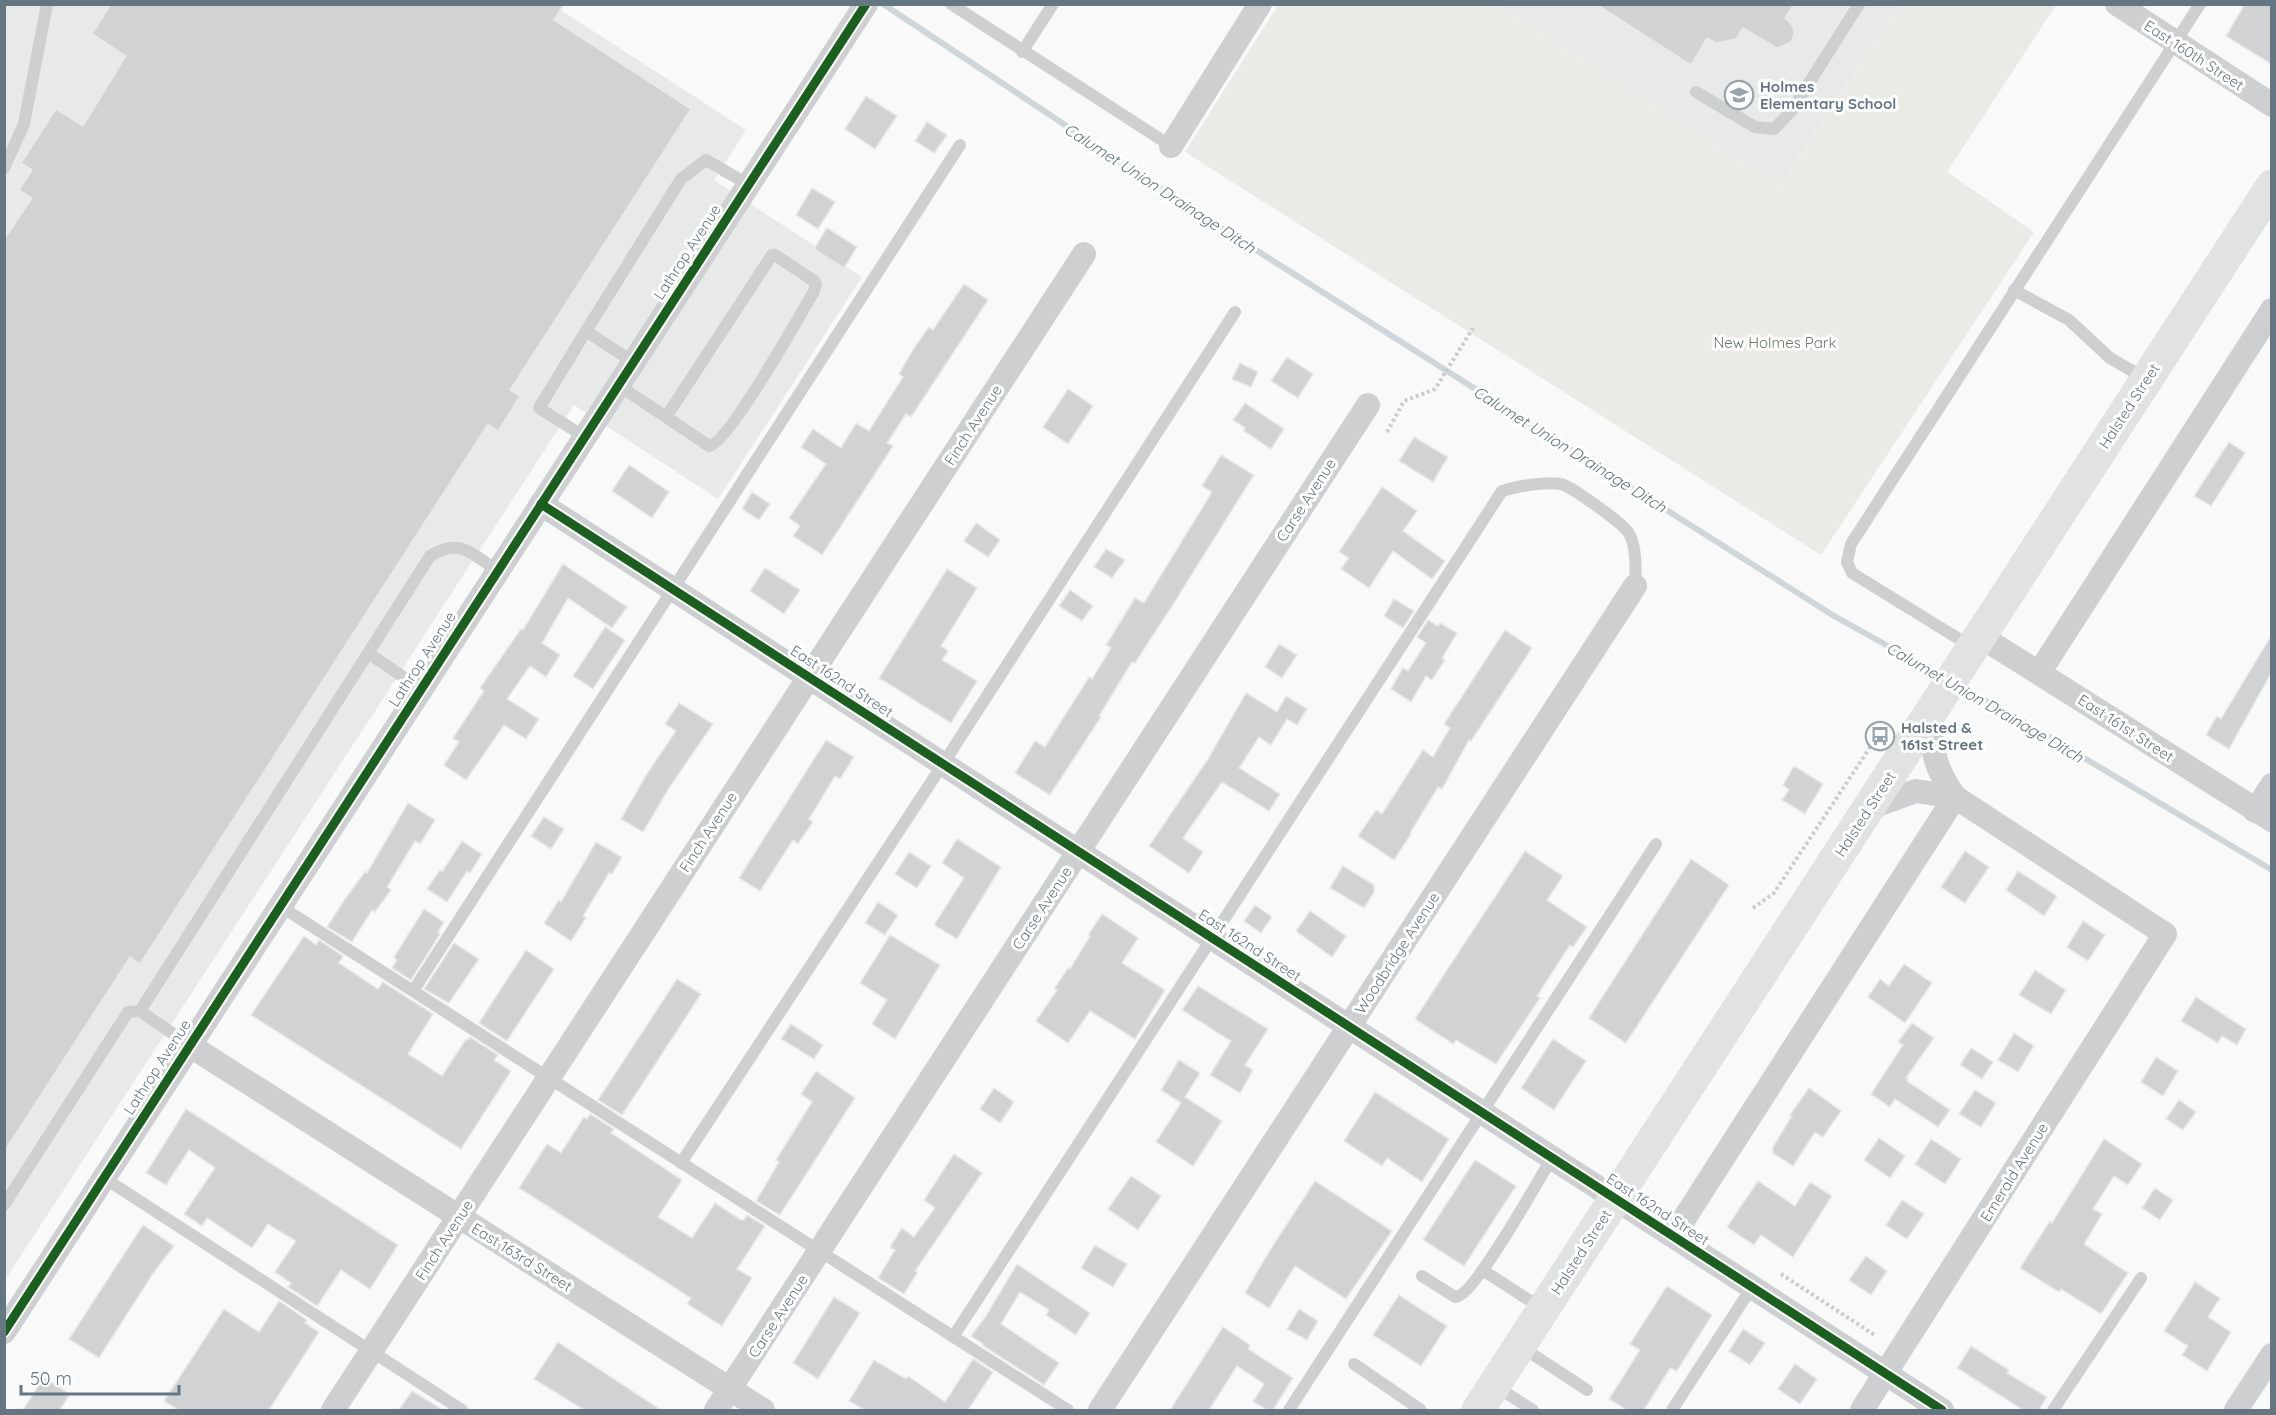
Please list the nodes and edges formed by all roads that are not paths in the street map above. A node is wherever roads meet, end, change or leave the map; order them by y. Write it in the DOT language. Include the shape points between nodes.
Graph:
graph roads {
  1 [pos="47,4"];
  2 [pos="951,4"];
  3 [pos="1053,4"];
  4 [pos="1260,4"];
  5 [pos="1859,4"];
  6 [pos="2117,4"];
  7 [pos="2200,4"];
  8 [pos="864,7"];
  9 [pos="2176,43"];
  10 [pos="1022,52"];
  11 [pos="1696,92"];
  12 [pos="2271,105"];
  13 [pos="960,145"];
  14 [pos="1171,146"];
  15 [pos="4,168"];
  16 [pos="749,184"];
  17 [pos="2271,186"];
  18 [pos="1084,254"];
  19 [pos="2014,290"];
  20 [pos="2271,310"];
  21 [pos="1235,312"];
  22 [pos="586,332"];
  23 [pos="633,362"];
  24 [pos="2146,379"];
  25 [pos="618,385"];
  26 [pos="1368,405"];
  27 [pos="666,417"];
  28 [pos="585,437"];
  29 [pos="541,504"];
  30 [pos="497,570"];
  31 [pos="1635,586"];
  32 [pos="673,590"];
  33 [pos="1977,642"];
  34 [pos="368,653"];
  35 [pos="2039,673"];
  36 [pos="809,678"];
  37 [pos="421,689"];
  38 [pos="1930,715"];
  39 [pos="943,764"];
  40 [pos="2271,785"];
  41 [pos="1955,797"];
  42 [pos="1869,808"];
  43 [pos="2263,816"];
  44 [pos="1656,844"];
  45 [pos="1078,852"];
  46 [pos="280,906"];
  47 [pos="1211,938"];
  48 [pos="413,992"];
  49 [pos="141,1011"];
  50 [pos="1349,1027"];
  51 [pos="189,1045"];
  52 [pos="549,1078"];
  53 [pos="1483,1113"];
  54 [pos="1552,1158"];
  55 [pos="681,1162"];
  56 [pos="104,1178"];
  57 [pos="1616,1199"];
  58 [pos="4,1205"];
  59 [pos="459,1216"];
  60 [pos="1673,1236"];
  61 [pos="819,1251"];
  62 [pos="1484,1270"];
  63 [pos="1422,1276"];
  64 [pos="2141,1278"];
  65 [pos="1752,1287"];
  66 [pos="1544,1310"];
  67 [pos="4,1332"];
  68 [pos="953,1337"];
  69 [pos="1520,1346"];
  70 [pos="371,1352"];
  71 [pos="2271,1355"];
  72 [pos="1354,1364"];
  73 [pos="1886,1374"];
  74 [pos="730,1389"];
  75 [pos="1587,1389"];
  76 [pos="1486,1398"];
  77 [pos="333,1410"];
  78 [pos="462,1410"];
  79 [pos="716,1410"];
  80 [pos="764,1410"];
  81 [pos="1068,1410"];
  82 [pos="1100,1410"];
  83 [pos="1289,1410"];
  84 [pos="1421,1410"];
  85 [pos="1533,1410"];
  86 [pos="1672,1410"];
  87 [pos="1862,1410"];
  88 [pos="1942,1410"];
  89 [pos="2054,1410"];
  90 [pos="2236,1410"];
  1 -- 15 [label="lane" via="24,124"];
  2 -- 10 [label="lane"];
  3 -- 10 [label="lane"];
  4 -- 14 [label="street"];
  5 -- 11 [label="lane" via="1792,110 1774,129 1755,127"];
  6 -- 9 [label="street, East 160th Street"];
  7 -- 9 [label="lane"];
  8 -- 16 [label="street, Lathrop Avenue"];
  9 -- 12 [label="street, East 160th Street"];
  9 -- 19 [label="lane"];
  10 -- 14 [label="lane"];
  13 -- 32 [label="lane"];
  16 -- 22 [label="lane" via="706,160 681,179"];
  16 -- 23 [label="street, Lathrop Avenue"];
  17 -- 24 [label="main road, Halsted Street"];
  18 -- 36 [label="street, Finch Avenue"];
  19 -- 24 [label="lane" via="2069,320 2110,358"];
  19 -- 33 [label="lane" via="1858,529 1847,554 1852,573"];
  20 -- 35 [label="street"];
  21 -- 39 [label="lane"];
  22 -- 23 [label="lane"];
  22 -- 28 [label="lane" via="539,408"];
  23 -- 25 [label="street, Lathrop Avenue"];
  24 -- 33 [label="main road, Halsted Street"];
  25 -- 27 [label="lane"];
  25 -- 28 [label="street, Lathrop Avenue"];
  26 -- 45 [label="street, Carse Avenue"];
  27 -- 27 [label="lane" via="708,446 715,444 736,418 808,303 814,281 772,255"];
  28 -- 29 [label="street, Lathrop Avenue"];
  29 -- 30 [label="street, Lathrop Avenue"];
  29 -- 32 [label="street, East 162nd Street"];
  30 -- 34 [label="lane" via="460,547 444,547 430,556"];
  30 -- 37 [label="street, Lathrop Avenue"];
  31 -- 47 [label="lane" via="1636,560 1629,532 1594,504 1563,484 1525,485 1502,491"];
  31 -- 50 [label="street, Woodbridge Avenue"];
  32 -- 36 [label="street, East 162nd Street"];
  32 -- 48 [label="lane"];
  33 -- 35 [label="street, East 161st Street"];
  33 -- 38 [label="main road, Halsted Street"];
  34 -- 37 [label="lane"];
  34 -- 49 [label="lane"];
  35 -- 43 [label="street, East 161st Street"];
  36 -- 39 [label="street, East 162nd Street"];
  36 -- 52 [label="street, Finch Avenue"];
  37 -- 46 [label="street, Lathrop Avenue"];
  38 -- 41 [label="street" via="1936,766"];
  38 -- 42 [label="main road, Halsted Street"];
  39 -- 45 [label="street, East 162nd Street"];
  39 -- 55 [label="lane"];
  40 -- 43 [label="street"];
  41 -- 42 [label="street" via="1917,791"];
  41 -- 60 [label="street"];
  41 -- 73 [label="street, Emerald Avenue" via="2165,934"];
  42 -- 57 [label="main road, Halsted Street"];
  44 -- 53 [label="lane"];
  45 -- 47 [label="street, East 162nd Street"];
  45 -- 61 [label="street, Carse Avenue"];
  46 -- 48 [label="lane"];
  46 -- 51 [label="street, Lathrop Avenue"];
  47 -- 50 [label="street, East 162nd Street"];
  47 -- 68 [label="lane"];
  48 -- 52 [label="lane"];
  49 -- 51 [label="lane"];
  49 -- 58 [label="lane" via="128,1012"];
  50 -- 53 [label="street, East 162nd Street"];
  50 -- 82 [label="street, Woodbridge Avenue"];
  51 -- 56 [label="street, Lathrop Avenue"];
  51 -- 59 [label="street, East 163rd Street"];
  52 -- 55 [label="lane"];
  52 -- 59 [label="street, Finch Avenue"];
  53 -- 54 [label="street, East 162nd Street"];
  53 -- 83 [label="lane"];
  54 -- 57 [label="street, East 162nd Street"];
  54 -- 62 [label="lane"];
  55 -- 61 [label="lane"];
  56 -- 67 [label="street, Lathrop Avenue"];
  56 -- 70 [label="lane"];
  57 -- 60 [label="street, East 162nd Street"];
  57 -- 66 [label="main road, Halsted Street"];
  59 -- 70 [label="street, Finch Avenue"];
  59 -- 74 [label="street, East 163rd Street"];
  60 -- 65 [label="street, East 162nd Street"];
  61 -- 68 [label="lane"];
  61 -- 74 [label="street, Carse Avenue"];
  62 -- 63 [label="lane" via="1458,1298"];
  62 -- 66 [label="lane"];
  64 -- 89 [label="lane"];
  65 -- 73 [label="street, East 162nd Street"];
  65 -- 86 [label="lane"];
  66 -- 69 [label="main road, Halsted Street"];
  68 -- 81 [label="lane"];
  69 -- 75 [label="lane"];
  69 -- 76 [label="main road, Halsted Street"];
  70 -- 77 [label="street, Finch Avenue"];
  70 -- 78 [label="lane"];
  71 -- 90 [label="street"];
  72 -- 84 [label="lane"];
  73 -- 87 [label="street, Emerald Avenue"];
  73 -- 88 [label="street, East 162nd Street"];
  74 -- 79 [label="street, Carse Avenue"];
  74 -- 80 [label="street, East 163rd Street"];
  76 -- 85 [label="lane"];
}
